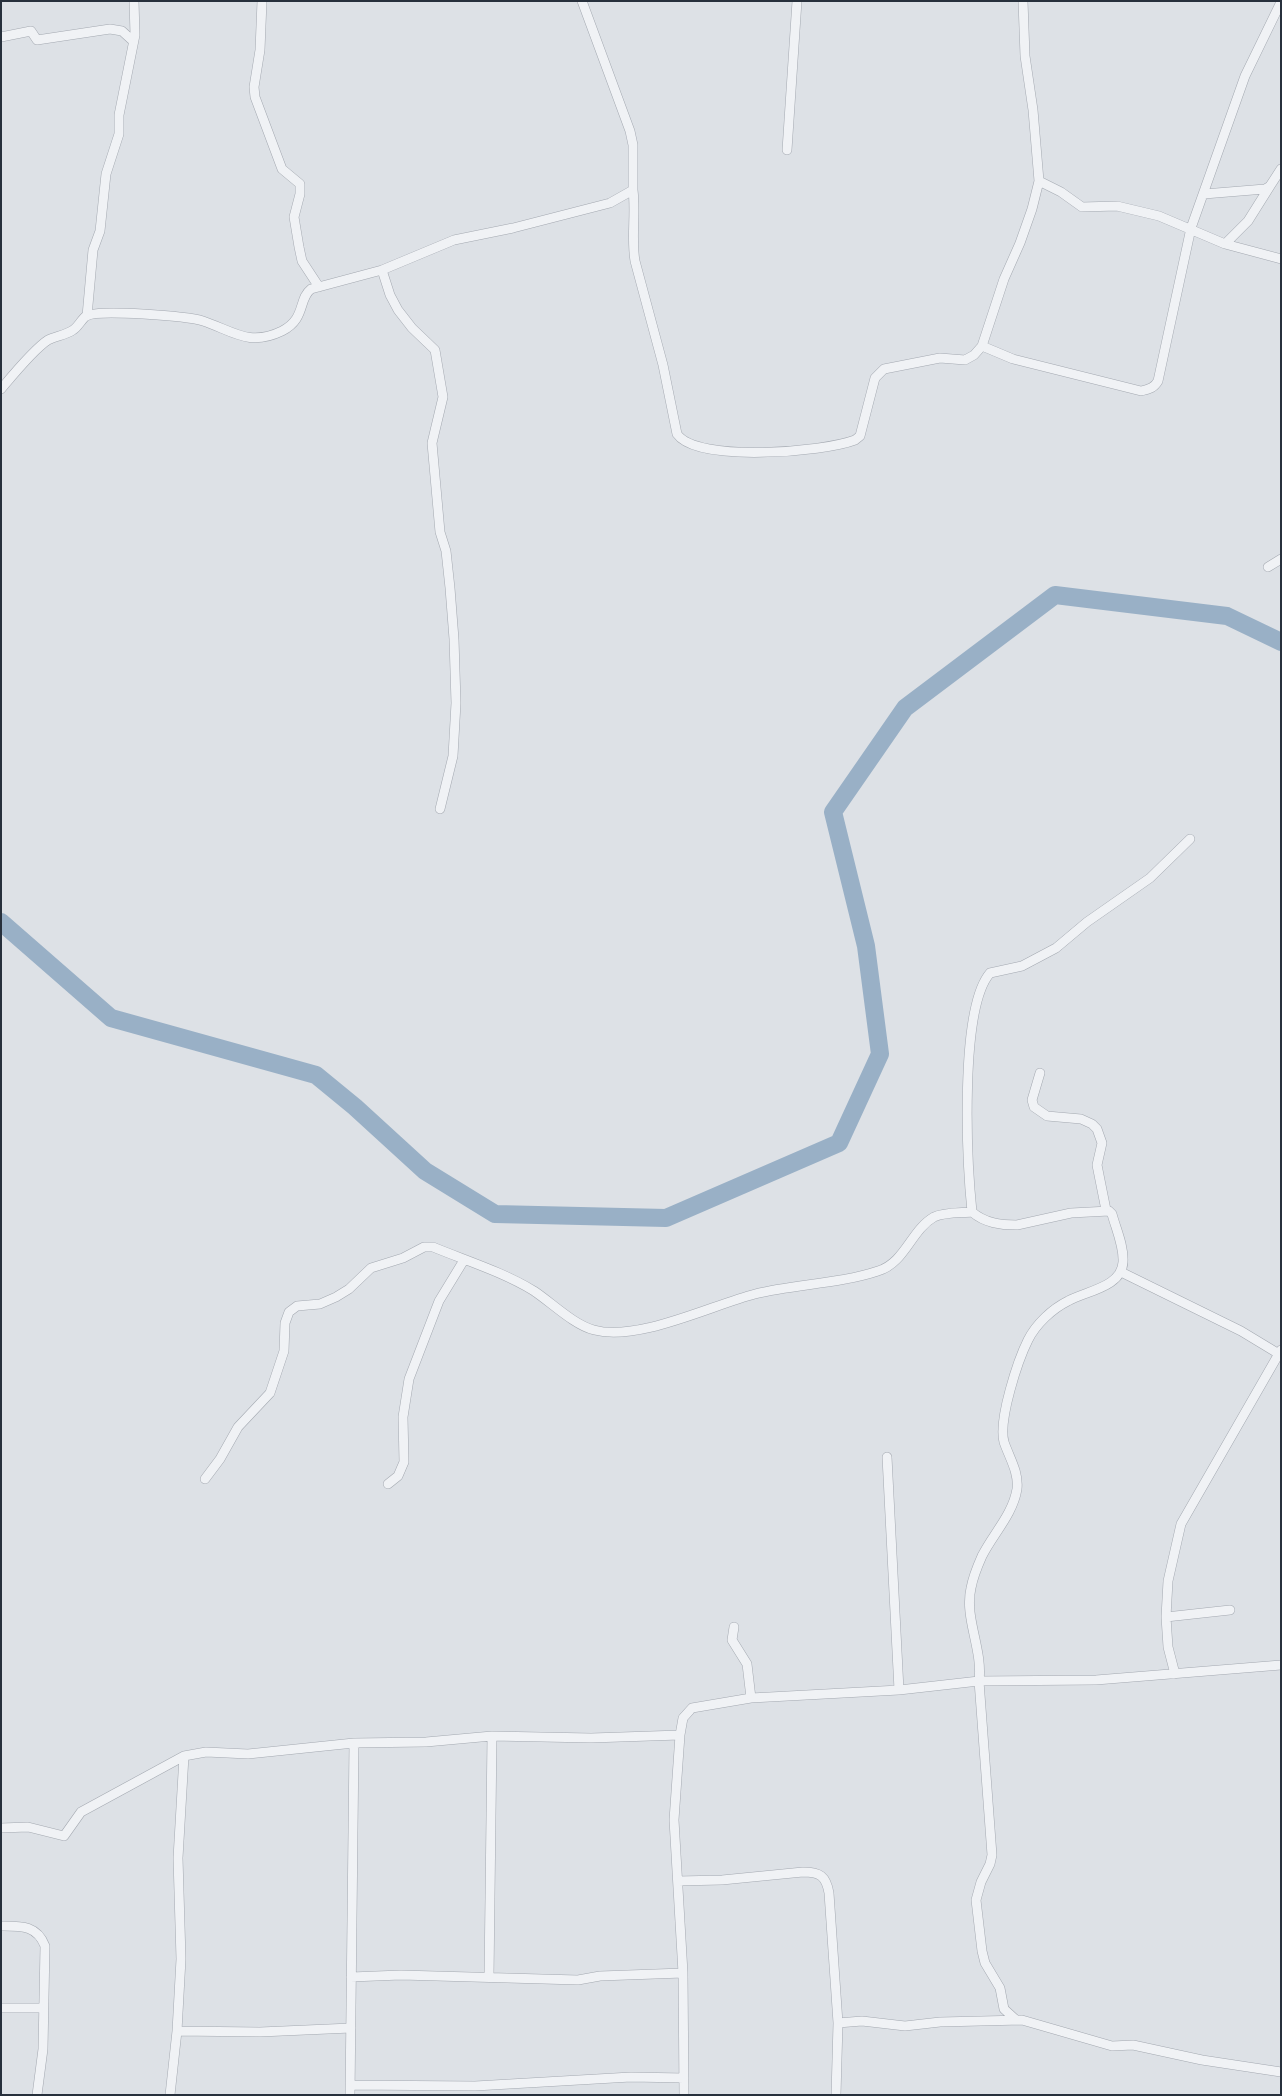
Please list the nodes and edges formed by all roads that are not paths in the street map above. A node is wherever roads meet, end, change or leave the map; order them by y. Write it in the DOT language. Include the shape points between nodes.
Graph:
graph roads {
  1 [pos="134,1"];
  2 [pos="262,1"];
  3 [pos="582,1"];
  4 [pos="797,1"];
  5 [pos="1023,1"];
  6 [pos="1281,2"];
  7 [pos="1,36"];
  8 [pos="134,41"];
  9 [pos="787,150"];
  10 [pos="1281,169"];
  11 [pos="1039,181"];
  12 [pos="1270,186"];
  13 [pos="633,190"];
  14 [pos="1204,194"];
  15 [pos="1191,228"];
  16 [pos="1225,244"];
  17 [pos="1281,259"];
  18 [pos="382,270"];
  19 [pos="319,287"];
  20 [pos="87,316"];
  21 [pos="982,346"];
  22 [pos="1,390"];
  23 [pos="1281,559"];
  24 [pos="1268,567"];
  25 [pos="440,809"];
  26 [pos="1190,839"];
  27 [pos="1040,1073"];
  28 [pos="1106,1210"];
  29 [pos="972,1212"];
  30 [pos="464,1260"];
  31 [pos="1121,1272"];
  32 [pos="1280,1352"];
  33 [pos="887,1458"];
  34 [pos="205,1479"];
  35 [pos="388,1484"];
  36 [pos="1230,1610"];
  37 [pos="1166,1617"];
  38 [pos="734,1627"];
  39 [pos="1281,1665"];
  40 [pos="1175,1674"];
  41 [pos="979,1681"];
  42 [pos="899,1690"];
  43 [pos="751,1698"];
  44 [pos="680,1735"];
  45 [pos="492,1736"];
  46 [pos="354,1744"];
  47 [pos="184,1756"];
  48 [pos="1,1828"];
  49 [pos="678,1881"];
  50 [pos="1,1926"];
  51 [pos="682,1973"];
  52 [pos="351,1977"];
  53 [pos="489,1977"];
  54 [pos="1,2008"];
  55 [pos="42,2008"];
  56 [pos="1015,2020"];
  57 [pos="838,2023"];
  58 [pos="351,2028"];
  59 [pos="177,2031"];
  60 [pos="1281,2072"];
  61 [pos="684,2078"];
  62 [pos="351,2085"];
  63 [pos="37,2095"];
  64 [pos="170,2095"];
  65 [pos="350,2095"];
  66 [pos="684,2095"];
  67 [pos="836,2095"];
  1 -- 8 [label="street"];
  2 -- 19 [label="street" via="255,97 282,169 300,184 294,217 299,247 302,261"];
  3 -- 13 [label="street" via="630,131"];
  4 -- 9 [label="street"];
  5 -- 11 [label="street" via="1025,56"];
  6 -- 14 [label="street" via="1245,76"];
  7 -- 8 [label="street" via="31,31 37,40 110,29 122,30"];
  8 -- 20 [label="street" via="119,115 120,134 106,174 100,231 93,250"];
  10 -- 12 [label="street"];
  11 -- 15 [label="street" via="1082,206 1117,206"];
  11 -- 21 [label="street" via="1023,235 1004,279"];
  12 -- 14 [label="street" via="1258,191"];
  12 -- 16 [label="street" via="1248,222"];
  13 -- 18 [label="street" via="610,203 454,240"];
  13 -- 21 [label="street" via="635,261 677,434 688,444 705,449 780,452 813,450 852,441 860,436 875,378 884,369 940,358 965,360"];
  14 -- 15 [label="street"];
  15 -- 16 [label="street"];
  15 -- 21 [label="street" via="1158,381 1150,389 1141,391 1013,359"];
  16 -- 17 [label="street"];
  18 -- 19 [label="street"];
  18 -- 25 [label="street" via="398,310 435,350 443,397 432,443 440,532 446,547 450,588 456,704 453,756"];
  19 -- 20 [label="street" via="306,295 302,312 292,325 255,340 190,318"];
  20 -- 22 [label="street" via="72,331 46,342"];
  23 -- 24 [label="street"];
  26 -- 29 [label="street" via="1150,878 1056,948 1022,966 993,971 987,977 978,996 968,1077 968,1176"];
  27 -- 28 [label="street" via="1032,1100 1034,1107 1047,1116 1081,1119 1092,1124 1100,1136 1102,1143 1097,1165"];
  28 -- 29 [label="street" via="1008,1225 984,1220"];
  28 -- 31 [label="street" via="1112,1214 1122,1251"];
  29 -- 30 [label="street" via="934,1217 918,1230 898,1258 880,1271 755,1294 673,1322 614,1332 587,1328 534,1291"];
  30 -- 34 [label="street" via="433,1247 424,1247 371,1268 344,1293 325,1303 293,1308 286,1317 284,1351 270,1394 238,1426"];
  30 -- 35 [label="street" via="439,1301 409,1379 404,1417 404,1462 398,1476"];
  31 -- 32 [label="street"];
  31 -- 41 [label="street" via="1104,1286 1067,1301 1041,1321 1029,1338 1016,1368 1004,1440 1015,1468 1017,1487 1013,1502 982,1556 969,1600 980,1664"];
  32 -- 37 [label="street" via="1180,1524 1168,1581"];
  33 -- 42 [label="street"];
  36 -- 37 [label="street"];
  37 -- 40 [label="street" via="1168,1647"];
  38 -- 43 [label="street" via="732,1640 747,1664"];
  39 -- 40 [label="street"];
  40 -- 41 [label="street" via="1096,1680"];
  41 -- 42 [label="street"];
  41 -- 56 [label="street" via="992,1855 976,1898 976,1911 985,1963 1000,1988 1004,2008"];
  42 -- 43 [label="street"];
  43 -- 44 [label="street" via="692,1708 683,1718"];
  44 -- 45 [label="street" via="591,1738"];
  44 -- 49 [label="street" via="674,1820"];
  45 -- 46 [label="street"];
  45 -- 53 [label="street"];
  46 -- 47 [label="street" via="248,1754 206,1752"];
  46 -- 52 [label="street"];
  47 -- 48 [label="street" via="81,1812 64,1836 28,1827"];
  47 -- 59 [label="street" via="178,1858 181,1959"];
  49 -- 51 [label="street"];
  49 -- 57 [label="street" via="803,1872 821,1874 826,1879 829,1893"];
  50 -- 55 [label="street" via="26,1926 42,1937 45,1946"];
  51 -- 53 [label="street" via="608,1975 578,1980"];
  51 -- 61 [label="street"];
  52 -- 53 [label="street"];
  52 -- 58 [label="street"];
  54 -- 55 [label="street"];
  55 -- 63 [label="street" via="43,2049"];
  56 -- 57 [label="street" via="905,2026 862,2021"];
  56 -- 60 [label="street" via="1115,2046 1133,2045"];
  57 -- 67 [label="street"];
  58 -- 59 [label="street"];
  58 -- 62 [label="street"];
  59 -- 64 [label="street"];
  61 -- 62 [label="street" via="631,2077 475,2086"];
  61 -- 66 [label="street"];
  62 -- 65 [label="street"];
}
